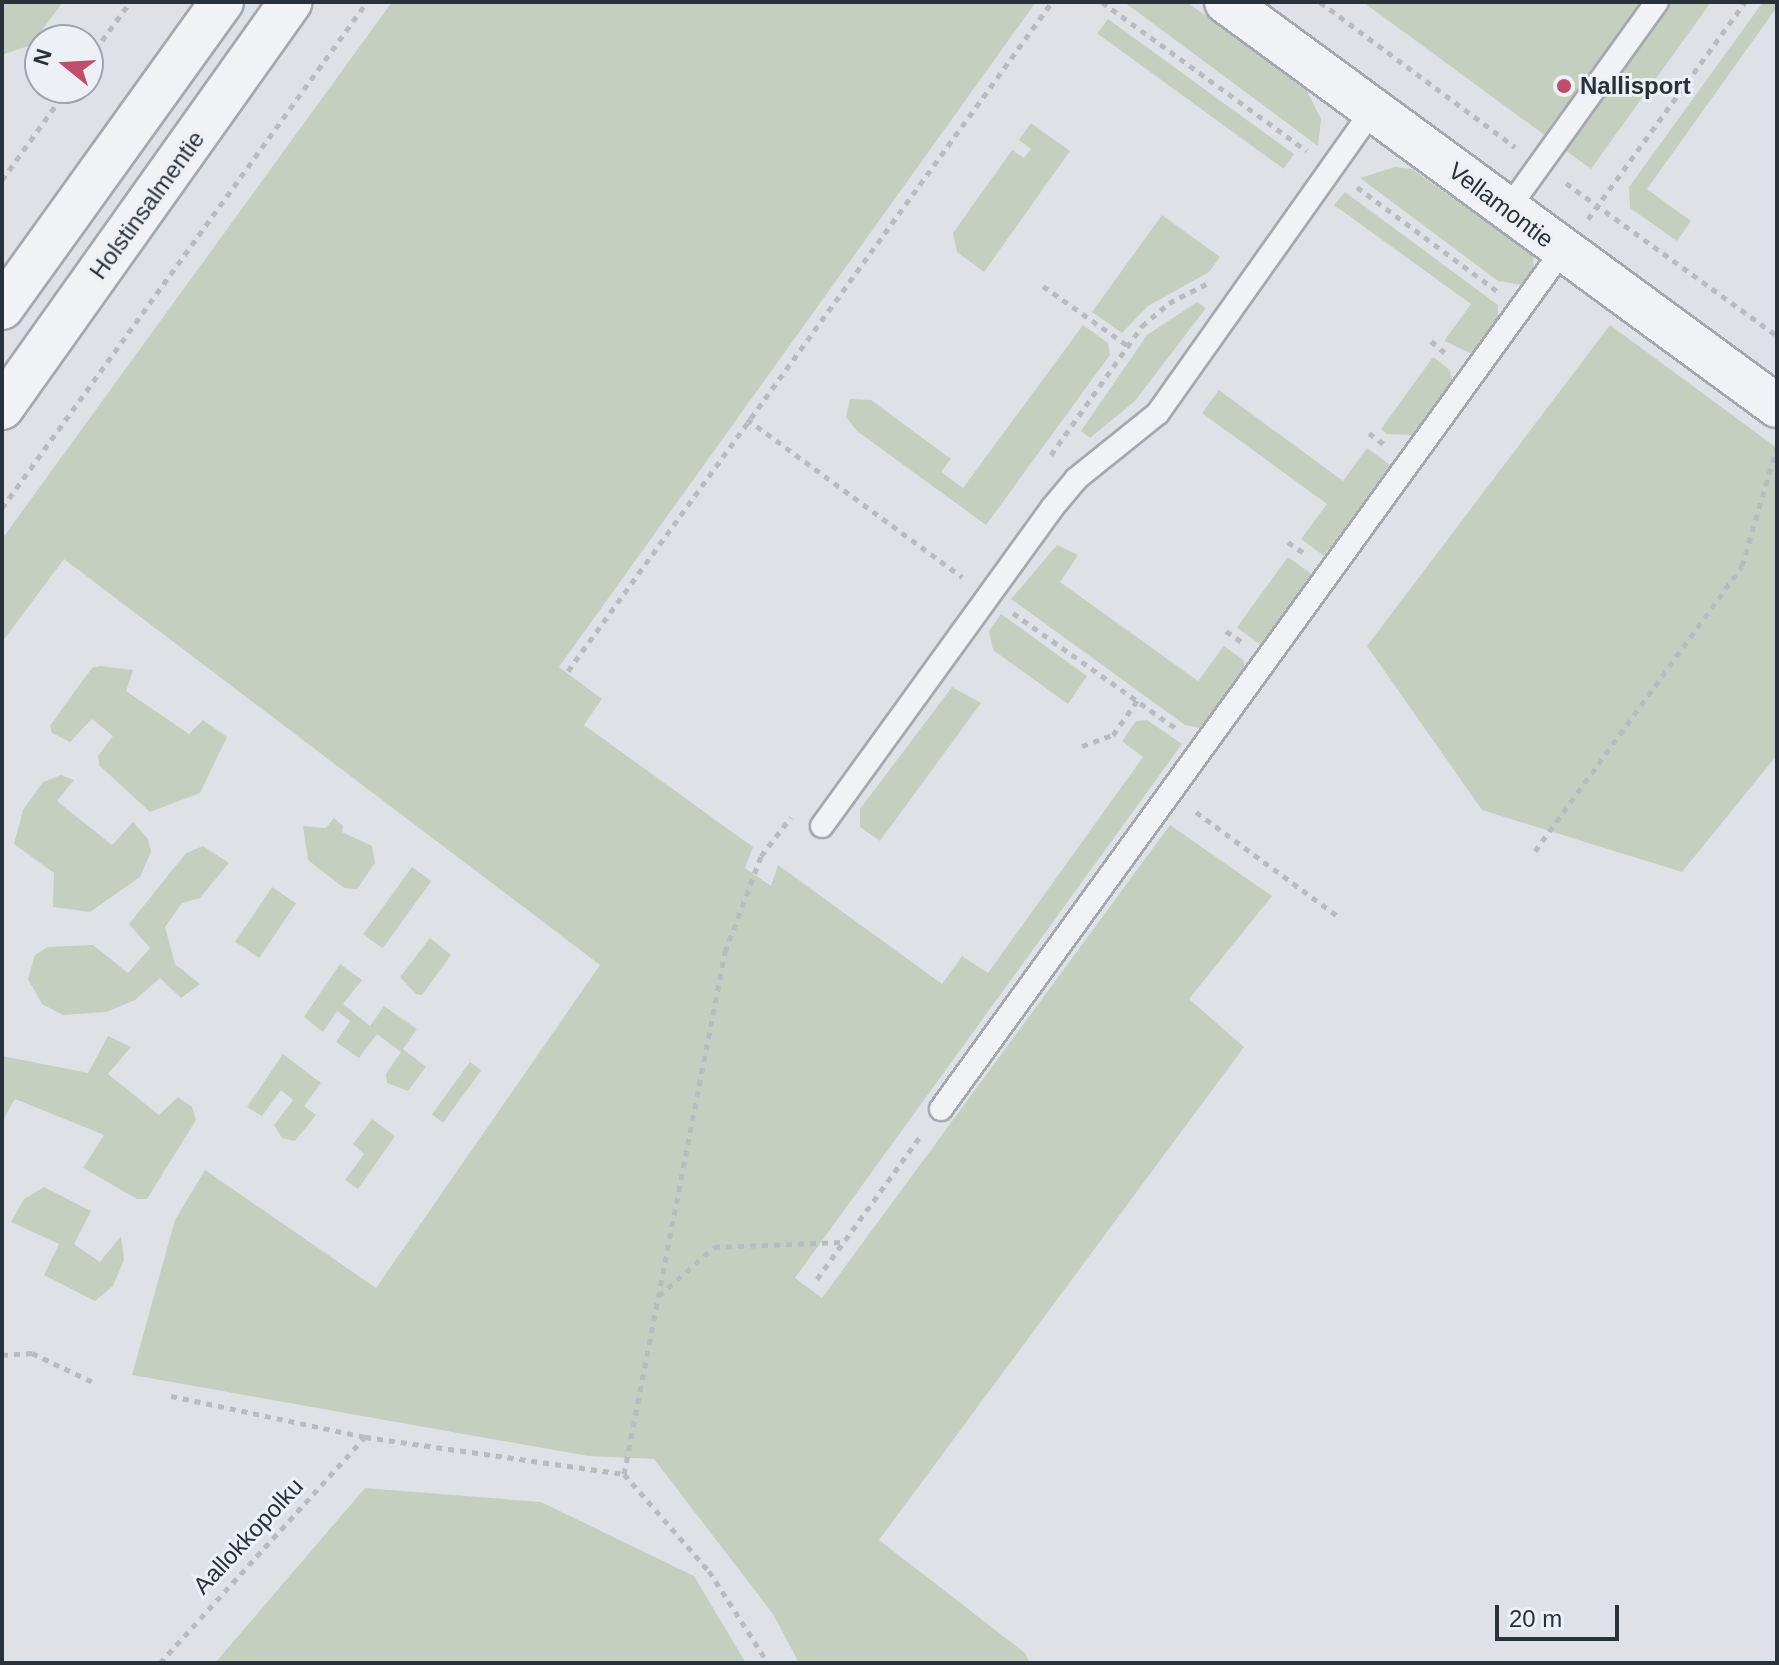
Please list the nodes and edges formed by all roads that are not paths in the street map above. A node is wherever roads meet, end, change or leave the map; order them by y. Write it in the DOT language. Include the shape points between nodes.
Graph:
graph roads {
  1 [pos="222,2"];
  2 [pos="291,2"];
  3 [pos="1226,2"];
  4 [pos="1657,2"];
  5 [pos="1374,108"];
  6 [pos="1508,209"];
  7 [pos="1562,251"];
  8 [pos="2,308"];
  9 [pos="1777,406"];
  10 [pos="2,408"];
  11 [pos="822,826"];
  12 [pos="941,1109"];
  1 -- 8 [label="street"];
  2 -- 10 [label="street, Holstinsalmentie"];
  3 -- 5 [label="street, Vellamontie"];
  4 -- 6 [label="lane"];
  5 -- 6 [label="street, Vellamontie"];
  5 -- 11 [label="lane" via="1158,413 1076,479 1052,508"];
  6 -- 7 [label="street, Vellamontie"];
  7 -- 9 [label="street, Vellamontie"];
  7 -- 12 [label="lane"];
}
